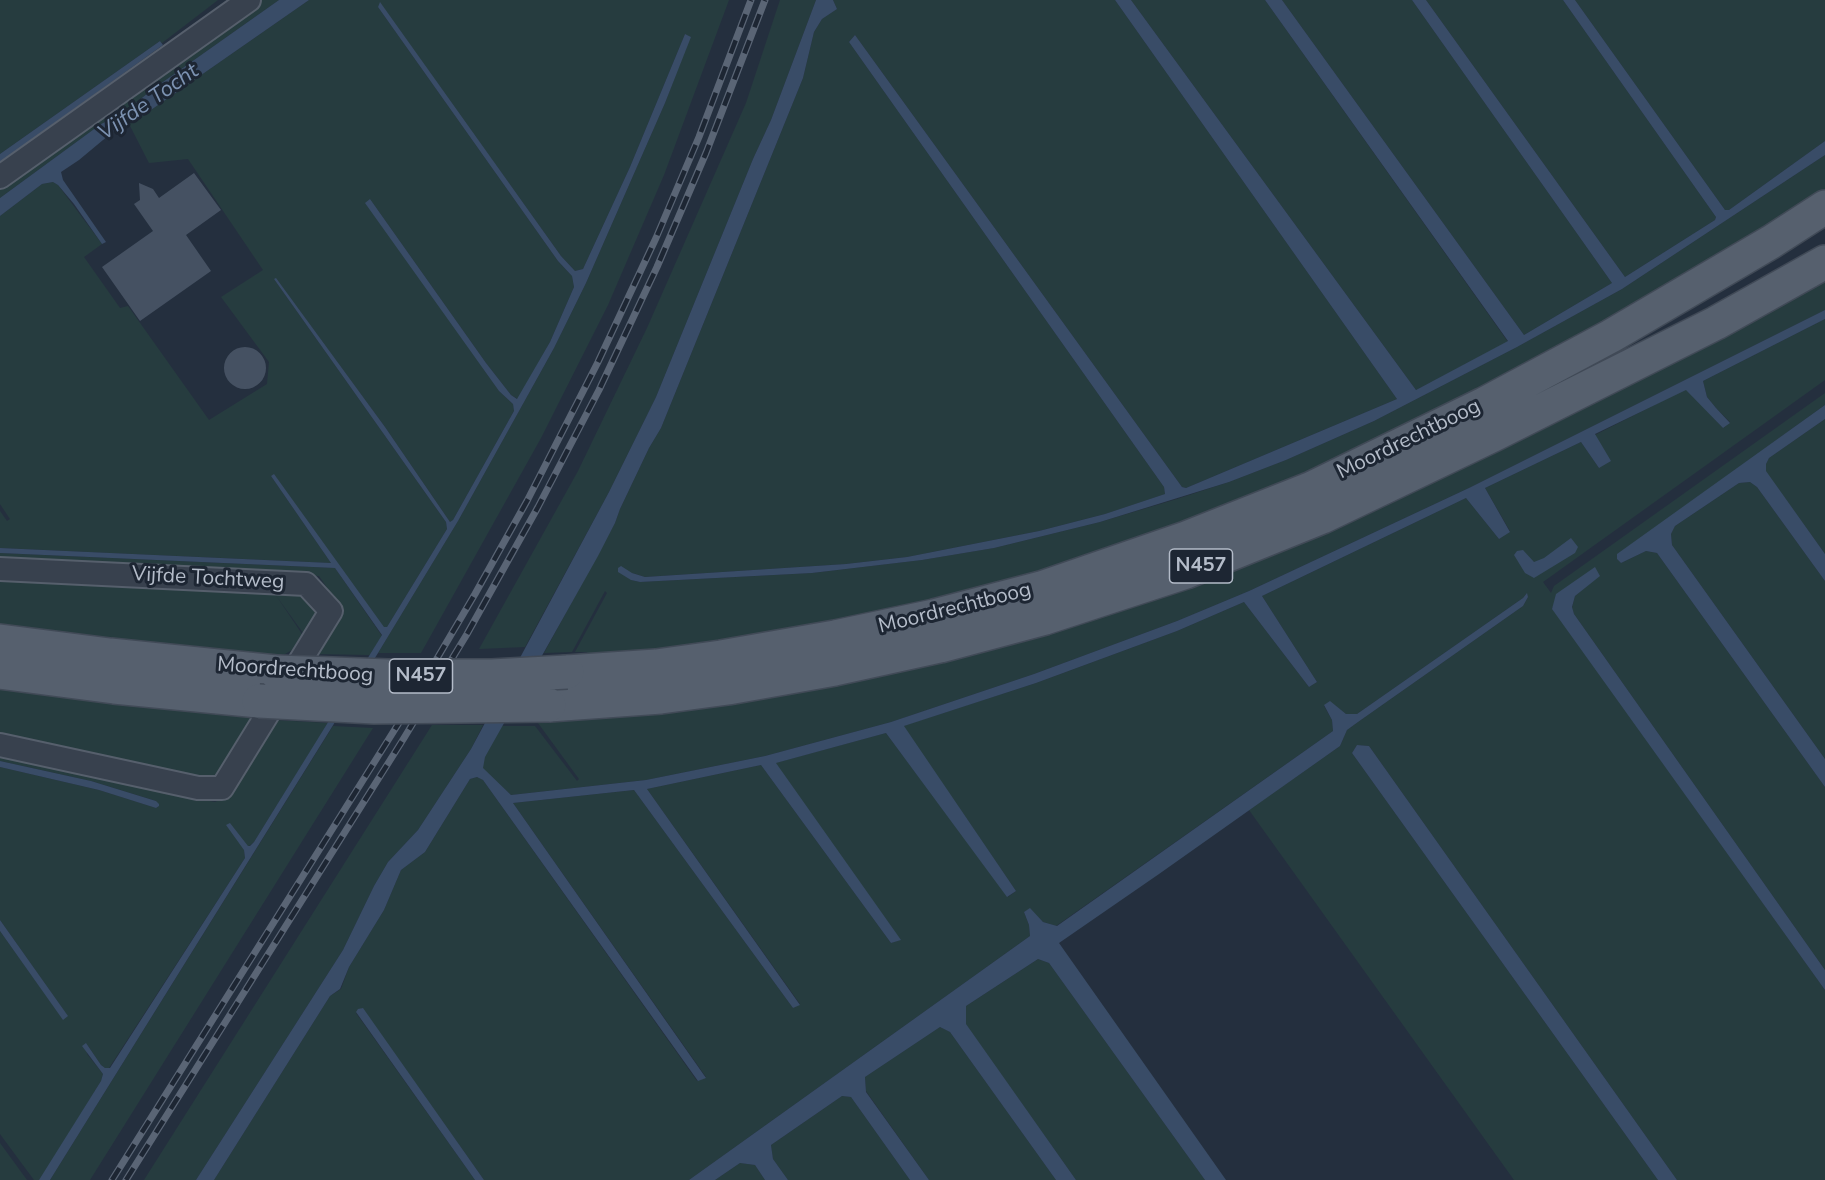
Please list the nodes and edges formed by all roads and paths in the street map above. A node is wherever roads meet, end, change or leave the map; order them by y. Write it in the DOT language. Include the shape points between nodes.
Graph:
graph roads {
  1 [pos="249,0"];
  2 [pos="0,177"];
  3 [pos="1825,207"];
  4 [pos="1825,262"];
  5 [pos="0,569"];
  6 [pos="0,641"];
  7 [pos="0,672"];
  8 [pos="0,744"];
  1 -- 2 [label="street"];
  3 -- 6 [label="main road, Moordrechtboog / N457, bridge" via="1611,336 1484,404 1312,488 1186,538 1041,588 923,618 835,637 656,666 492,676 276,672"];
  4 -- 7 [label="main road, Moordrechtboog / N457, bridge" via="1707,328 1322,517 1186,572 1045,618 940,646 728,688 549,705 374,707 259,701"];
  5 -- 8 [label="street, Vijfde Tochtweg" via="306,584 331,611 222,788 198,788"];
}
